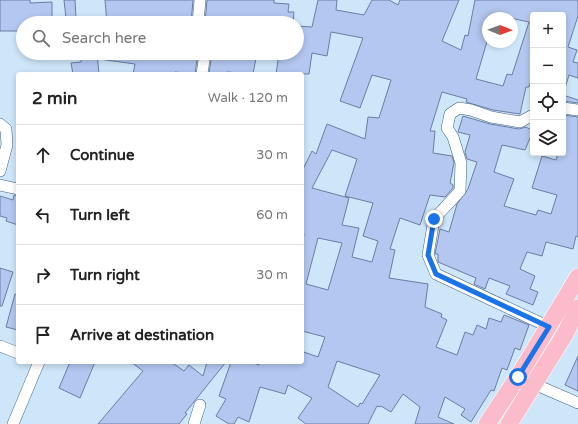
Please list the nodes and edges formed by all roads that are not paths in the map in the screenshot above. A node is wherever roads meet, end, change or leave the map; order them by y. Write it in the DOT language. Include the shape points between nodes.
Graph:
graph roads {
  1 [pos="200,0"];
  2 [pos="199,16"];
  3 [pos="204,60"];
  4 [pos="202,72"];
  5 [pos="566,108"];
  6 [pos="578,110"];
  7 [pos="530,117"];
  8 [pos="0,124"];
  9 [pos="0,171"];
  10 [pos="0,185"];
  11 [pos="16,189"];
  12 [pos="578,276"];
  13 [pos="578,308"];
  14 [pos="549,327"];
  15 [pos="0,346"];
  16 [pos="16,353"];
  17 [pos="38,364"];
  18 [pos="534,384"];
  19 [pos="578,403"];
  20 [pos="200,405"];
  21 [pos="13,424"];
  22 [pos="194,424"];
  23 [pos="487,424"];
  24 [pos="509,424"];
  1 -- 2 [label="street"];
  3 -- 4 [label="street"];
  5 -- 6 [label="street"];
  7 -- 14 [label="street" via="520,122 459,108 450,114 448,128 461,163 460,191 434,219 428,255 436,274"];
  8 -- 9 [label="street" via="6,129 7,145"];
  10 -- 11 [label="street"];
  12 -- 14 [label="main road"];
  13 -- 18 [label="main road"];
  14 -- 23 [label="main road"];
  15 -- 16 [label="street"];
  17 -- 21 [label="street"];
  18 -- 19 [label="street"];
  18 -- 24 [label="main road"];
  20 -- 22 [label="street"];
}
